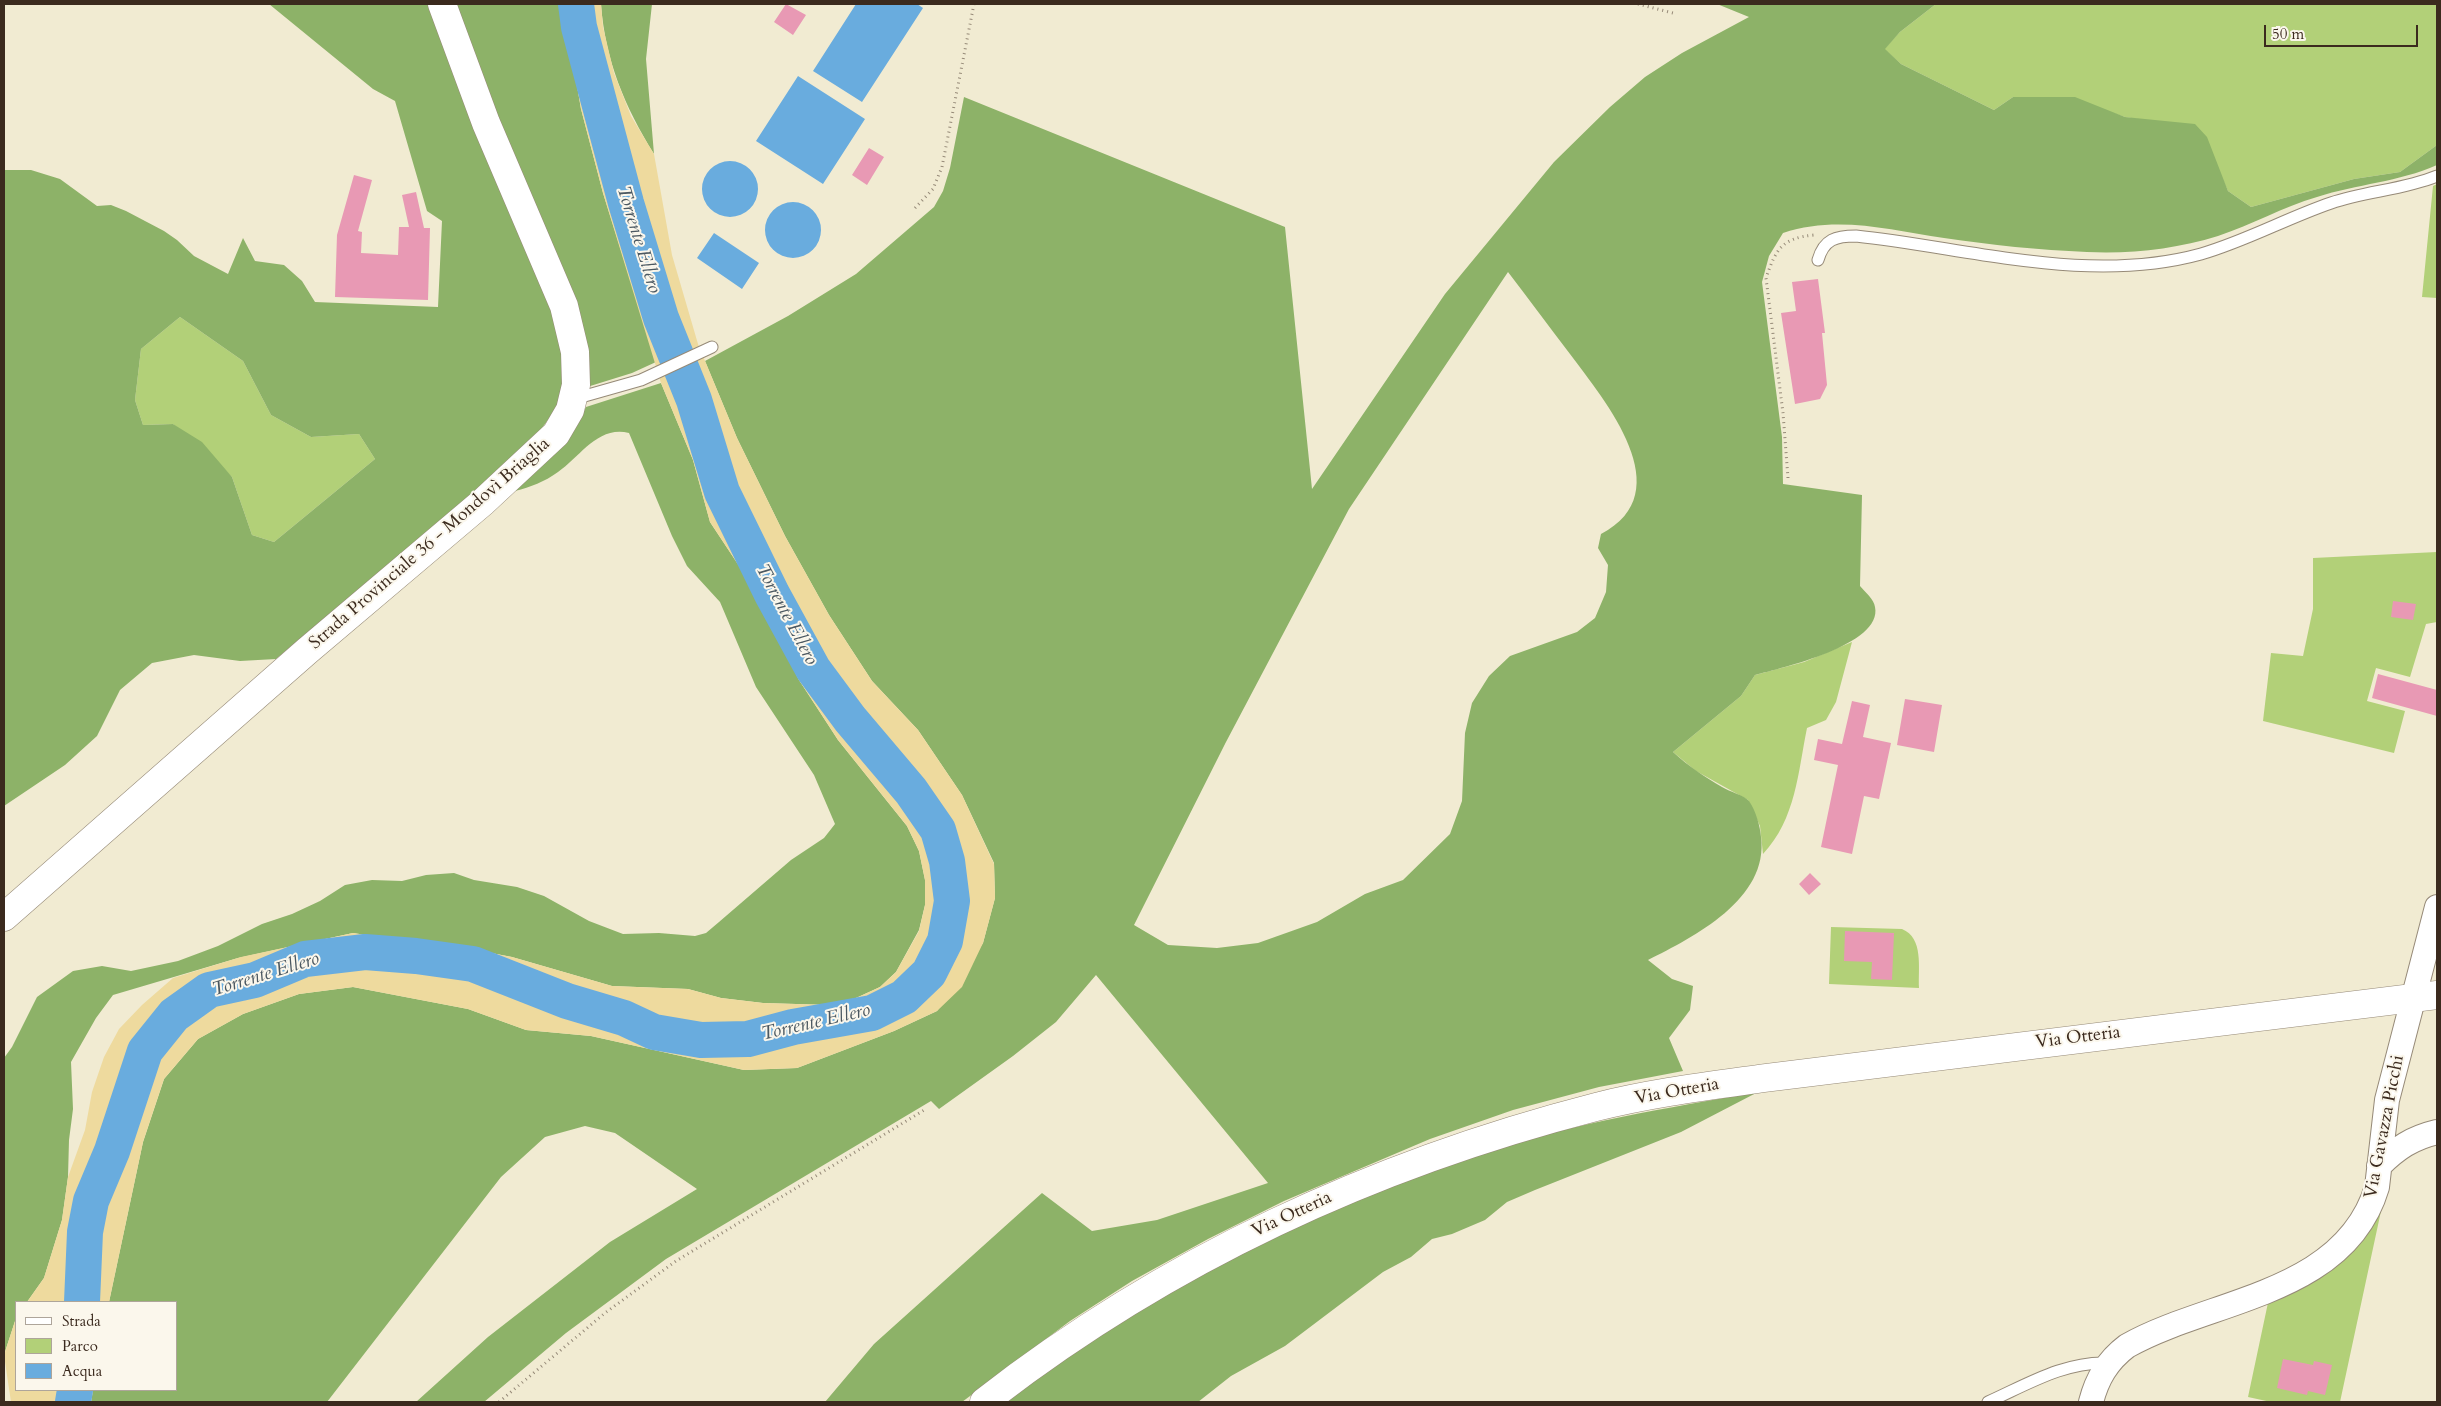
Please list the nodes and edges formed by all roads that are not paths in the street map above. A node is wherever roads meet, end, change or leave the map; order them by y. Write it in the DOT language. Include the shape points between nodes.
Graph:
graph roads {
  1 [pos="442,4"];
  2 [pos="2437,176"];
  3 [pos="1818,260"];
  4 [pos="712,347"];
  5 [pos="574,399"];
  6 [pos="2437,907"];
  7 [pos="4,917"];
  8 [pos="2425,996"];
  9 [pos="2437,1132"];
  10 [pos="2380,1166"];
  11 [pos="2108,1363"];
  12 [pos="984,1402"];
  13 [pos="1988,1402"];
  14 [pos="2092,1402"];
  1 -- 5 [label="main road, Strada Provinciale 36 - Mondovì Briaglia" via="482,114 564,306 575,352"];
  2 -- 3 [label="lane" via="2393,190 2332,203 2200,254 2138,264 2026,261 1874,238 1840,236 1828,241"];
  4 -- 5 [label="lane" via="641,380"];
  5 -- 7 [label="main road, Strada Provinciale 36 - Mondovì Briaglia" via="564,422 542,448"];
  6 -- 8 [label="street, Via Gavazza Picchi"];
  8 -- 10 [label="street, Via Gavazza Picchi" via="2387,1100"];
  8 -- 12 [label="main road, Via Otteria" via="1765,1078 1597,1107 1529,1126 1373,1178 1255,1232 1126,1303 1032,1365"];
  9 -- 10 [label="street" via="2400,1146"];
  10 -- 11 [label="street, Via Gavazza Picchi" via="2377,1188 2367,1212 2341,1247 2322,1264 2288,1281 2133,1342"];
  11 -- 13 [label="lane" via="2088,1362 2064,1368"];
  11 -- 14 [label="street, Via Gavazza Picchi" via="2097,1382"];
}
